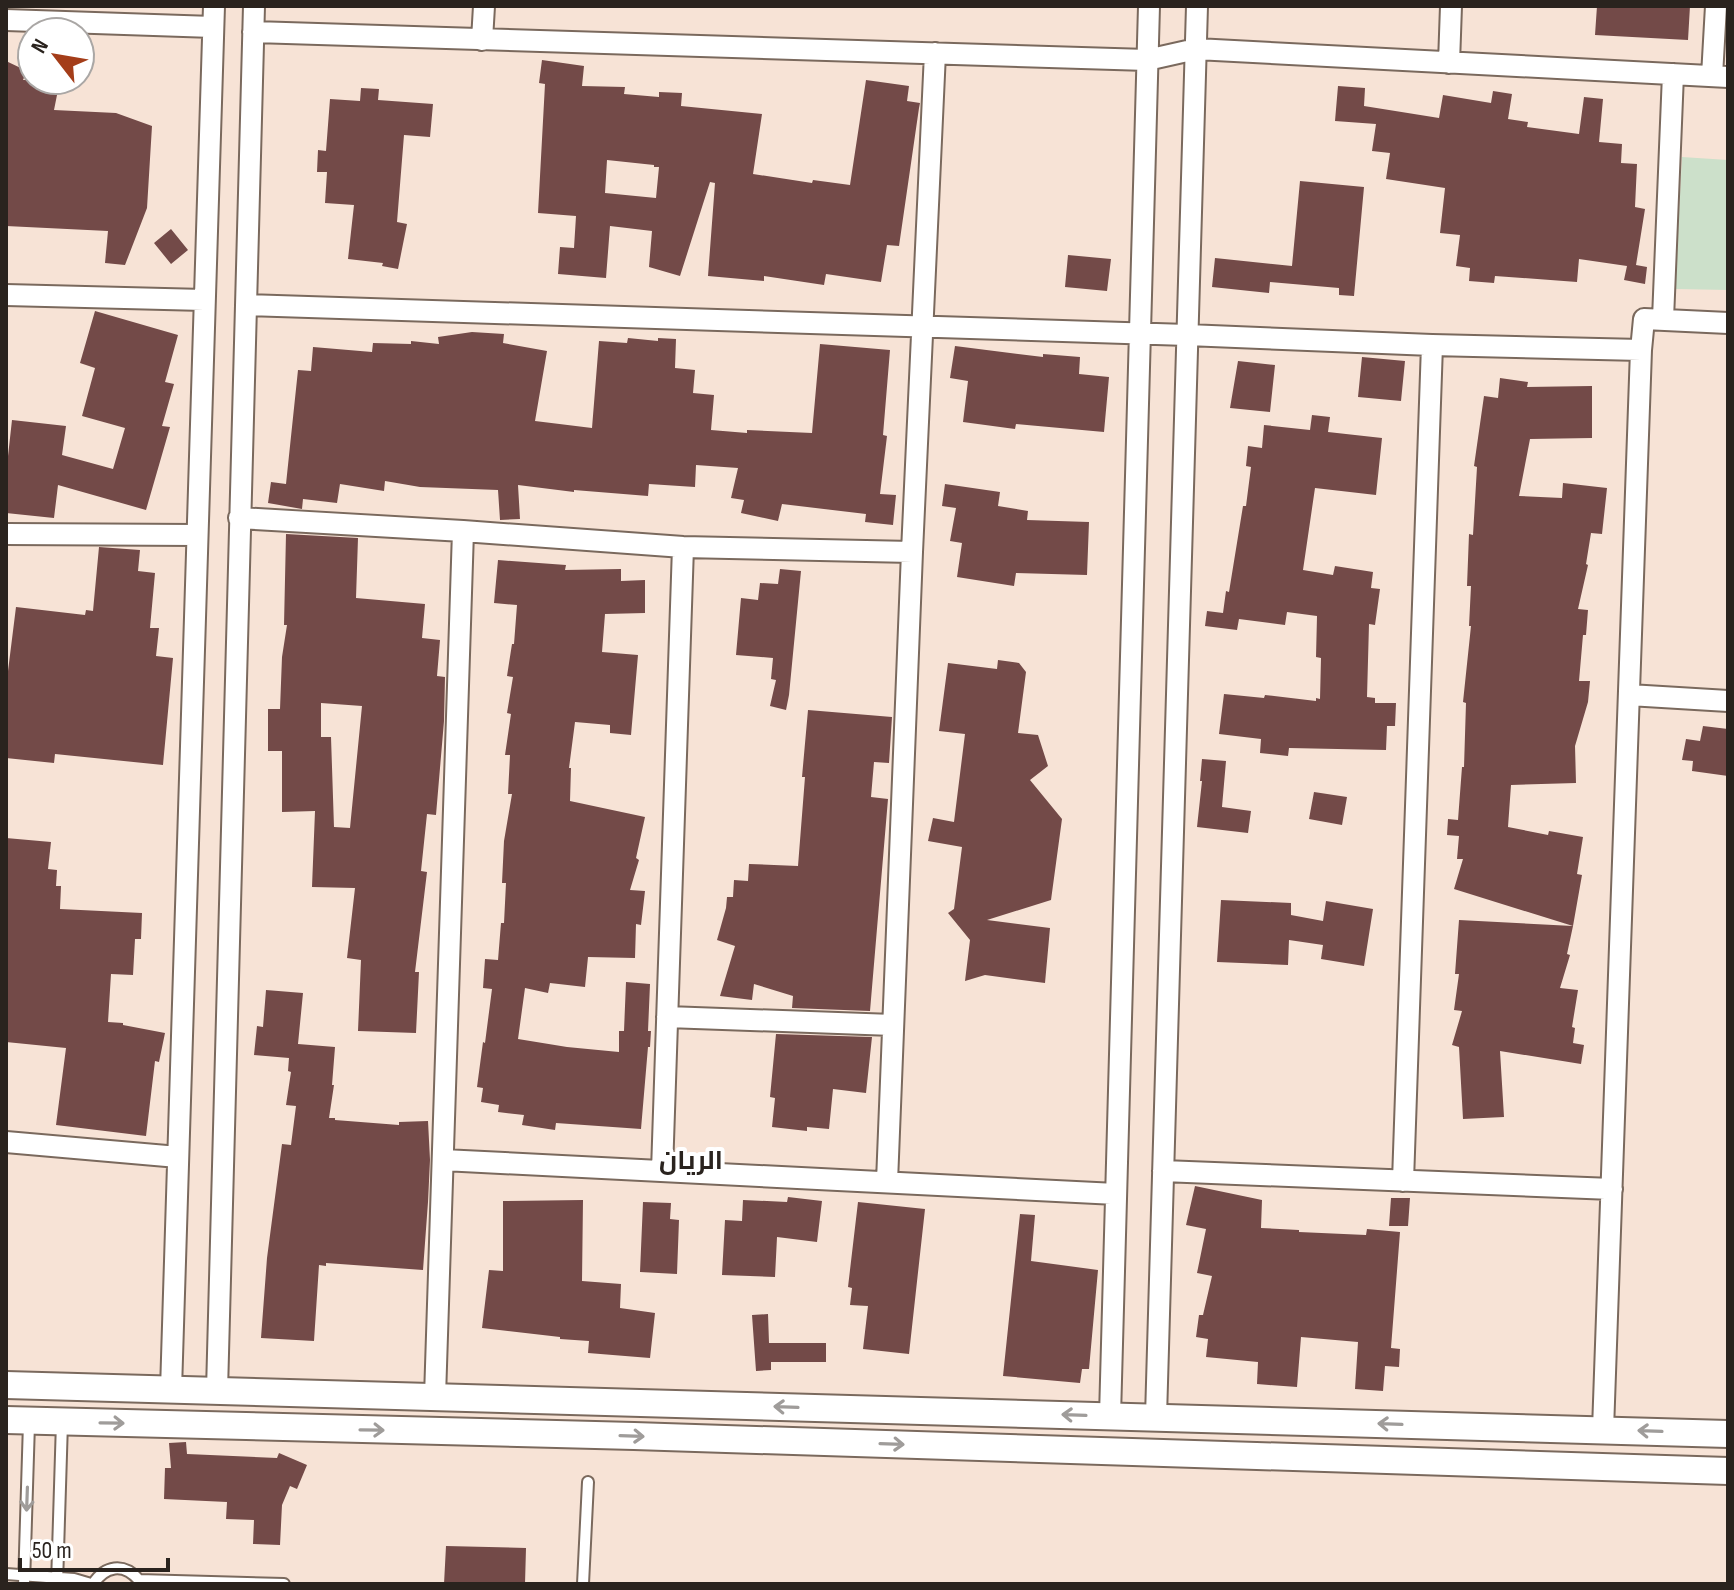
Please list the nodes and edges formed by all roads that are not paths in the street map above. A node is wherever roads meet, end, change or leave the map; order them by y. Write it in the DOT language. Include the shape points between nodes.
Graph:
graph roads {
  1 [pos="214,6"];
  2 [pos="254,6"];
  3 [pos="484,6"];
  4 [pos="1149,6"];
  5 [pos="1197,6"];
  6 [pos="1451,6"];
  7 [pos="1716,6"];
  8 [pos="6,20"];
  9 [pos="213,27"];
  10 [pos="253,32"];
  11 [pos="482,40"];
  12 [pos="1196,49"];
  13 [pos="935,53"];
  14 [pos="1147,60"];
  15 [pos="1449,63"];
  16 [pos="1673,74"];
  17 [pos="1720,77"];
  18 [pos="6,295"];
  19 [pos="204,300"];
  20 [pos="246,305"];
  21 [pos="1663,319"];
  22 [pos="1728,323"];
  23 [pos="922,327"];
  24 [pos="1140,334"];
  25 [pos="1187,335"];
  26 [pos="1432,345"];
  27 [pos="1641,350"];
  28 [pos="239,518"];
  29 [pos="463,531"];
  30 [pos="6,534"];
  31 [pos="197,535"];
  32 [pos="683,547"];
  33 [pos="912,552"];
  34 [pos="1629,695"];
  35 [pos="1728,701"];
  36 [pos="667,1017"];
  37 [pos="893,1025"];
  38 [pos="6,1142"];
  39 [pos="178,1157"];
  40 [pos="443,1160"];
  41 [pos="662,1171"];
  42 [pos="1163,1171"];
  43 [pos="1403,1181"];
  44 [pos="887,1182"];
  45 [pos="1612,1189"];
  46 [pos="1116,1194"];
  47 [pos="6,1385"];
  48 [pos="171,1390"];
  49 [pos="217,1391"];
  50 [pos="435,1397"];
  51 [pos="1110,1416"];
  52 [pos="1156,1417"];
  53 [pos="18,1421"];
  54 [pos="62,1422"];
  55 [pos="1603,1430"];
  56 [pos="1728,1434"];
  57 [pos="1728,1471"];
  58 [pos="588,1482"];
  59 [pos="6,1574"];
  60 [pos="24,1580"];
  61 [pos="57,1581"];
  62 [pos="92,1584"];
  63 [pos="284,1584"];
  64 [pos="583,1584"];
  1 -- 9 [label="street"];
  2 -- 10 [label="street"];
  3 -- 11 [label="street"];
  4 -- 14 [label="street"];
  5 -- 12 [label="street"];
  6 -- 15 [label="street"];
  7 -- 17 [label="street"];
  8 -- 9 [label="street"];
  9 -- 19 [label="street"];
  10 -- 11 [label="street"];
  10 -- 20 [label="street"];
  11 -- 13 [label="street"];
  12 -- 14 [label="street"];
  12 -- 15 [label="street"];
  12 -- 25 [label="street"];
  13 -- 14 [label="street"];
  13 -- 23 [label="street"];
  14 -- 24 [label="street"];
  15 -- 16 [label="street"];
  16 -- 17 [label="street"];
  16 -- 21 [label="street"];
  18 -- 19 [label="street"];
  19 -- 31 [label="street"];
  20 -- 23 [label="street"];
  20 -- 28 [label="street"];
  21 -- 22 [label="street"];
  21 -- 27 [label="street" via="1644,319"];
  23 -- 24 [label="street"];
  23 -- 33 [label="street"];
  24 -- 25 [label="street"];
  24 -- 46 [label="street"];
  25 -- 26 [label="street"];
  25 -- 42 [label="street"];
  26 -- 27 [label="street"];
  26 -- 43 [label="street"];
  27 -- 34 [label="street"];
  28 -- 29 [label="street"];
  28 -- 49 [label="street"];
  29 -- 32 [label="street"];
  29 -- 40 [label="street"];
  30 -- 31 [label="street"];
  31 -- 39 [label="street"];
  32 -- 33 [label="street"];
  32 -- 36 [label="street"];
  33 -- 37 [label="street"];
  34 -- 35 [label="street"];
  34 -- 45 [label="street"];
  36 -- 37 [label="street"];
  36 -- 41 [label="street"];
  37 -- 44 [label="street"];
  38 -- 39 [label="street"];
  39 -- 48 [label="street"];
  40 -- 41 [label="street"];
  40 -- 50 [label="street"];
  41 -- 44 [label="street"];
  42 -- 43 [label="street"];
  42 -- 52 [label="street"];
  43 -- 45 [label="street"];
  44 -- 46 [label="street"];
  45 -- 55 [label="street"];
  46 -- 51 [label="street"];
  47 -- 48 [label="street"];
  48 -- 49 [label="street"];
  49 -- 50 [label="street"];
  51 -- 50 [label="street, one-way"];
  51 -- 52 [label="street"];
  55 -- 52 [label="street, one-way"];
  53 -- 54 [label="street"];
  53 -- 60 [label="lane, one-way"];
  54 -- 57 [label="street, one-way"];
  54 -- 61 [label="lane"];
  56 -- 55 [label="street, one-way"];
  58 -- 64 [label="lane"];
  59 -- 60 [label="lane"];
  60 -- 61 [label="lane"];
  61 -- 62 [label="lane"];
  62 -- 63 [label="lane" via="98,1575 118,1568 139,1580"];
}
